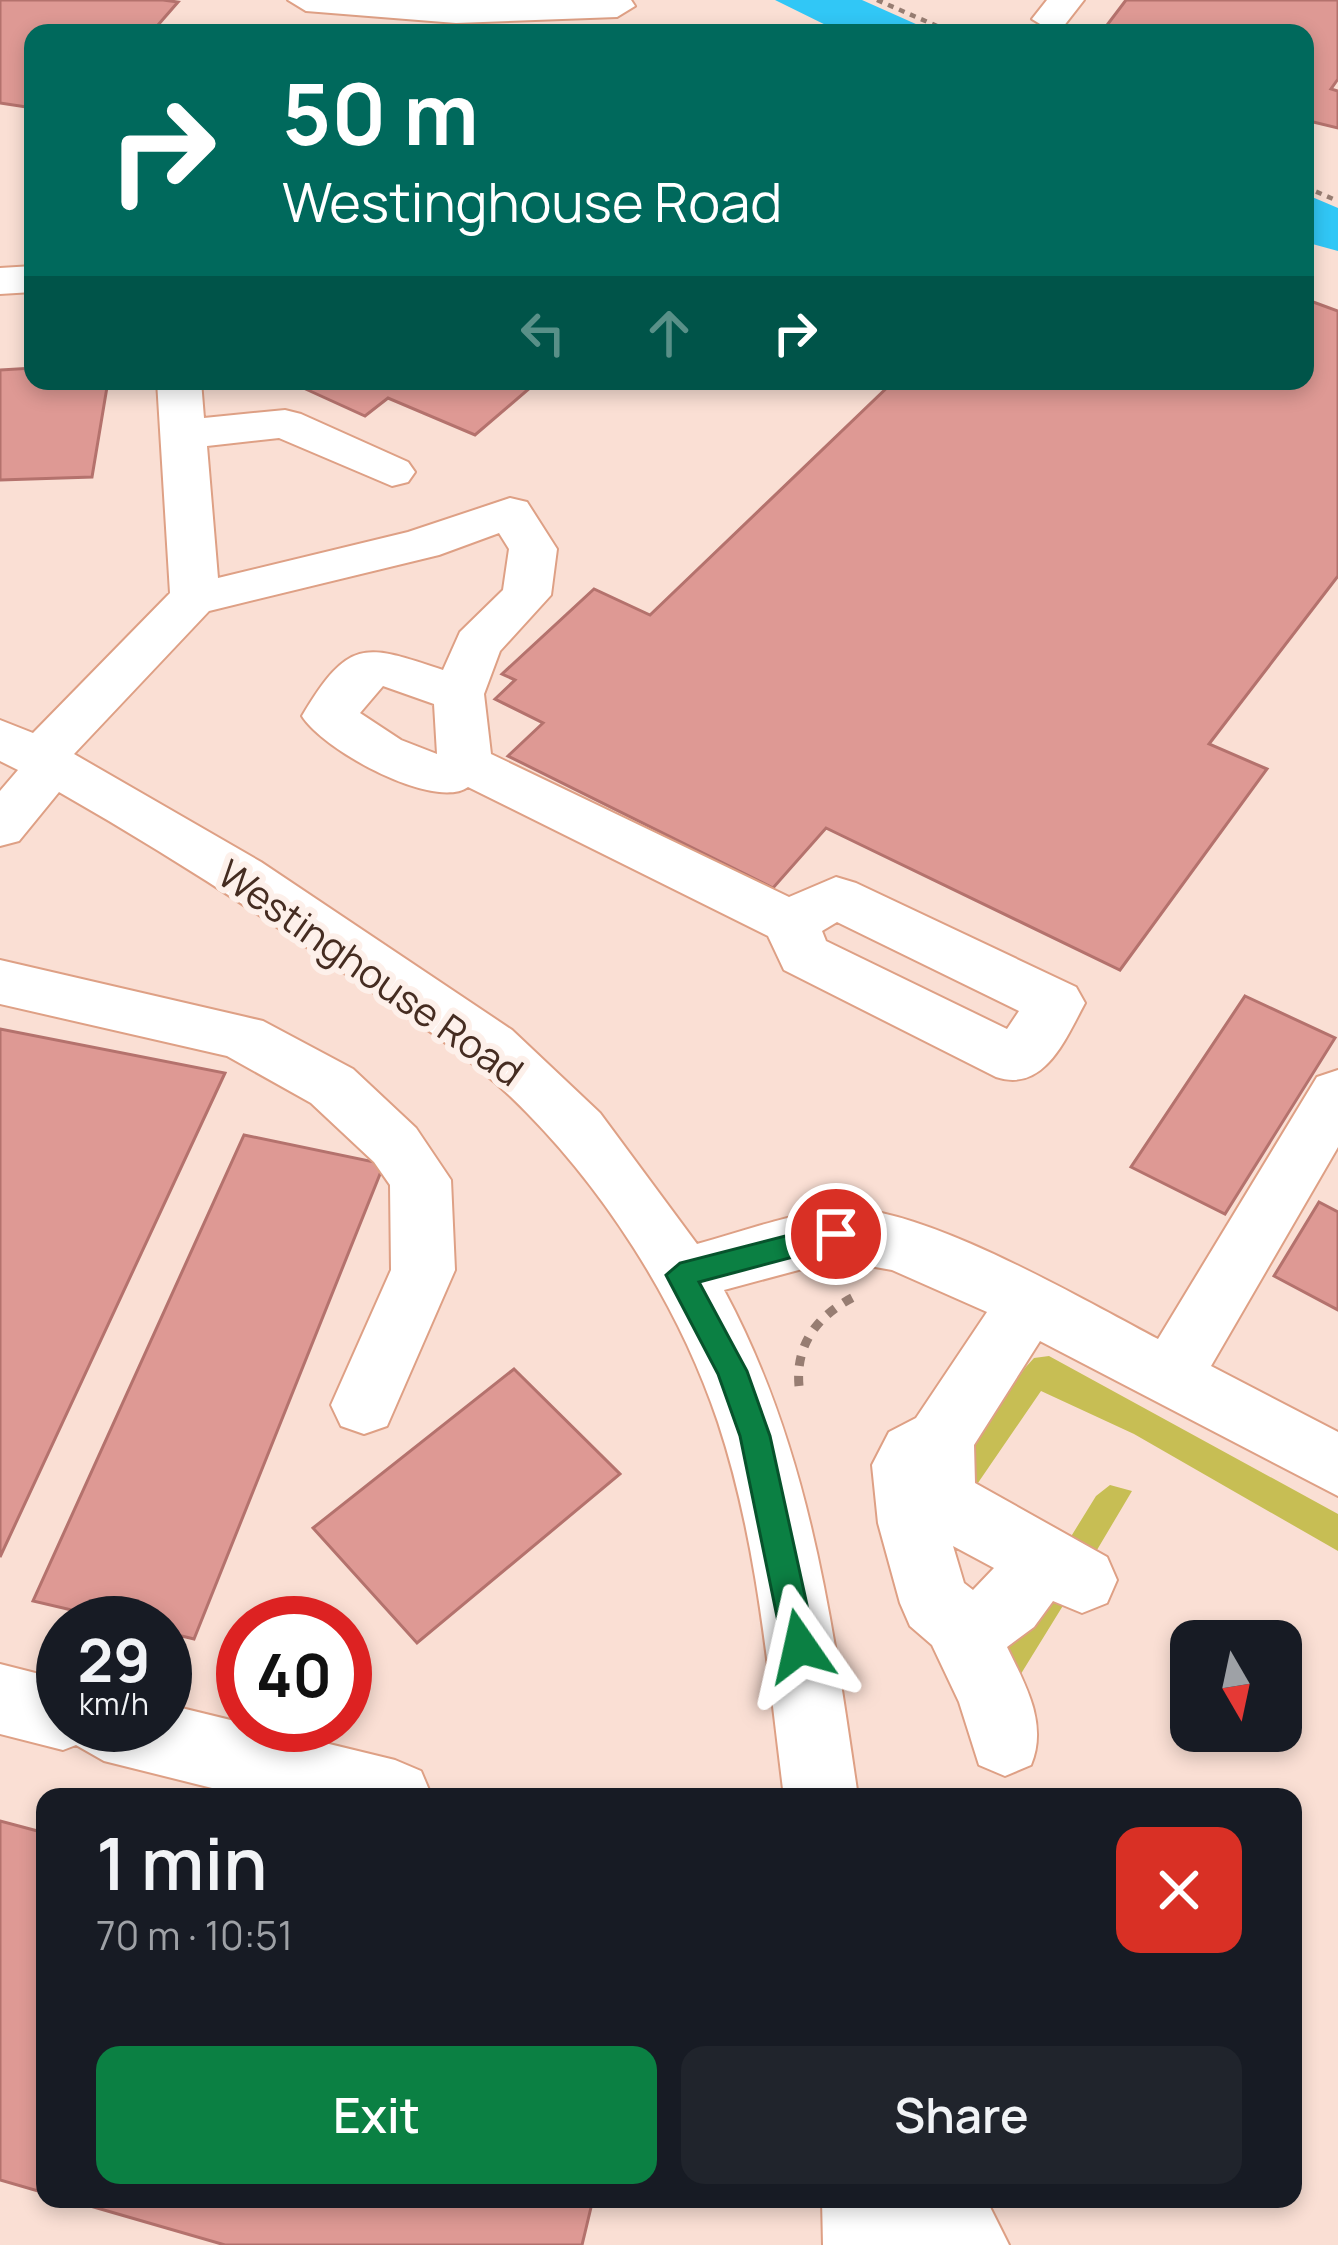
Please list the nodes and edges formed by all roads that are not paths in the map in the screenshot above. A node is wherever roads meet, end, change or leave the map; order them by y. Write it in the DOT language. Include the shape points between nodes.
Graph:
graph roads {
  1 [pos="386,3"];
  2 [pos="617,6"];
  3 [pos="312,12"];
  4 [pos="180,390"];
  5 [pos="184,434"];
  6 [pos="392,472"];
  7 [pos="195,596"];
  8 [pos="459,694"];
  9 [pos="30,754"];
  10 [pos="460,761"];
  11 [pos="0,827"];
  12 [pos="790,922"];
  13 [pos="0,982"];
  14 [pos="1338,1094"];
  15 [pos="680,1275"];
  16 [pos="1029,1303"];
  17 [pos="1169,1379"];
  18 [pos="364,1405"];
  19 [pos="940,1439"];
  20 [pos="1338,1466"];
  21 [pos="953,1621"];
  22 [pos="0,1699"];
  23 [pos="36,1708"];
  24 [pos="1005,1740"];
  25 [pos="192,1747"];
  26 [pos="359,1788"];
  27 [pos="820,1788"];
  28 [pos="863,2208"];
  29 [pos="901,2208"];
  30 [pos="944,2208"];
  31 [pos="865,2245"];
  32 [pos="913,2245"];
  33 [pos="967,2245"];
  1 -- 2 [label="street" via="456,13"];
  1 -- 3 [label="street"];
  4 -- 5 [label="street"];
  5 -- 6 [label="street" via="285,424"];
  5 -- 7 [label="street"];
  7 -- 8 [label="street" via="422,544 510,513 533,549 526,595 478,644"];
  7 -- 9 [label="street" via="152,648"];
  8 -- 10 [label="street"];
  8 -- 10 [label="street" via="373,665 328,716 383,753 447,778"];
  9 -- 11 [label="street"];
  9 -- 15 [label="street, Westinghouse Road" via="290,907 448,1015 551,1099"];
  10 -- 12 [label="street"];
  13 -- 18 [label="street" via="242,1037 332,1086 395,1145 420,1180 423,1270"];
  14 -- 17 [label="street"];
  15 -- 16 [label="street" via="836,1234 899,1245"];
  15 -- 27 [label="street, Westinghouse Road" via="732,1371 755,1436 796,1624"];
  16 -- 17 [label="street"];
  16 -- 19 [label="street"];
  17 -- 20 [label="street"];
  19 -- 21 [label="street" via="913,1454 905,1486 935,1603"];
  19 -- 21 [label="street" via="942,1498 1039,1556 1004,1612 984,1626"];
  21 -- 24 [label="street" via="994,1697"];
  22 -- 23 [label="street"];
  25 -- 26 [label="street"];
  28 -- 31 [label="street"];
  29 -- 32 [label="street"];
  30 -- 33 [label="street"];
}
